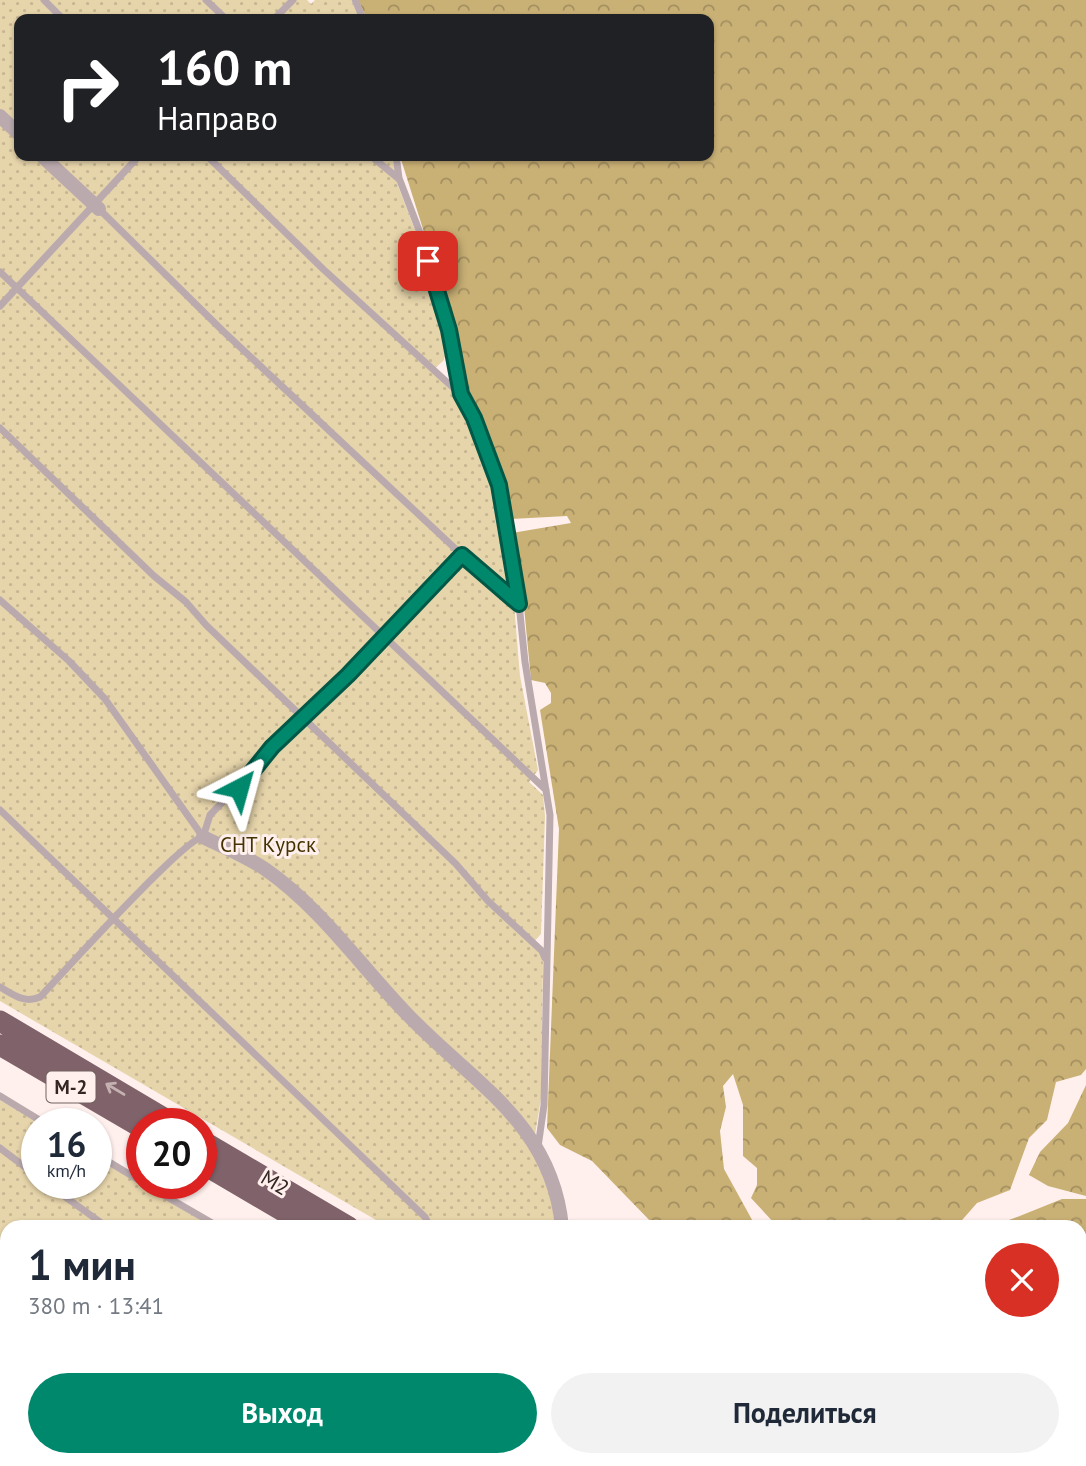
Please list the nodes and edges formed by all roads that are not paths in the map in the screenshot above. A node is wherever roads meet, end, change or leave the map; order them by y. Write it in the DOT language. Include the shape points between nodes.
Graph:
graph roads {
  1 [pos="44,0"];
  2 [pos="206,0"];
  3 [pos="293,0"];
  4 [pos="59,14"];
  5 [pos="221,14"];
  6 [pos="279,14"];
  7 [pos="0,116"];
  8 [pos="14,129"];
  9 [pos="47,161"];
  10 [pos="135,161"];
  11 [pos="212,161"];
  12 [pos="378,161"];
  13 [pos="397,161"];
  14 [pos="400,179"];
  15 [pos="96,207"];
  16 [pos="0,271"];
  17 [pos="17,288"];
  18 [pos="0,306"];
  19 [pos="461,394"];
  20 [pos="0,428"];
  21 [pos="462,555"];
  22 [pos="0,600"];
  23 [pos="519,604"];
  24 [pos="384,637"];
  25 [pos="306,718"];
  26 [pos="545,790"];
  27 [pos="0,810"];
  28 [pos="203,837"];
  29 [pos="113,920"];
  30 [pos="547,967"];
  31 [pos="0,988"];
  32 [pos="0,1021"];
  33 [pos="0,1045"];
  34 [pos="0,1096"];
  35 [pos="147,1108"];
  36 [pos="21,1109"];
  37 [pos="126,1119"];
  38 [pos="537,1147"];
  39 [pos="0,1148"];
  40 [pos="217,1149"];
  41 [pos="21,1164"];
  42 [pos="217,1172"];
  43 [pos="68,1199"];
  44 [pos="170,1199"];
  45 [pos="97,1220"];
  46 [pos="207,1220"];
  47 [pos="298,1220"];
  48 [pos="337,1220"];
  49 [pos="426,1220"];
  50 [pos="561,1220"];
  1 -- 4 [label="lane"];
  2 -- 5 [label="lane"];
  3 -- 6 [label="lane"];
  7 -- 8 [label="street"];
  9 -- 15 [label="street"];
  10 -- 15 [label="lane"];
  11 -- 19 [label="lane"];
  12 -- 14 [label="lane"];
  13 -- 14 [label="lane"];
  14 -- 19 [label="lane" via="449,330"];
  15 -- 17 [label="lane"];
  15 -- 21 [label="lane"];
  16 -- 17 [label="lane"];
  17 -- 18 [label="lane"];
  17 -- 24 [label="lane"];
  19 -- 23 [label="lane" via="499,485"];
  20 -- 25 [label="lane"];
  21 -- 23 [label="lane"];
  21 -- 24 [label="lane"];
  22 -- 28 [label="lane" via="105,699"];
  23 -- 26 [label="lane"];
  24 -- 25 [label="lane"];
  24 -- 26 [label="lane"];
  25 -- 28 [label="lane" via="272,747 210,815"];
  25 -- 30 [label="lane" via="524,932 542,951"];
  26 -- 30 [label="lane" via="550,815"];
  27 -- 29 [label="lane"];
  28 -- 29 [label="lane" via="186,845"];
  28 -- 38 [label="street" via="250,859 297,895 407,1015 480,1079"];
  29 -- 31 [label="lane" via="40,997 20,999"];
  29 -- 49 [label="lane"];
  30 -- 38 [label="lane" via="543,1125"];
  35 -- 32 [label="highway, one-way"];
  33 -- 37 [label="highway, М-2"];
  34 -- 36 [label="lane"];
  38 -- 50 [label="street" via="554,1185"];
  39 -- 41 [label="lane"];
  40 -- 48 [label="highway, М2"];
  42 -- 47 [label="highway"];
  43 -- 45 [label="lane"];
  44 -- 46 [label="lane"];
}
